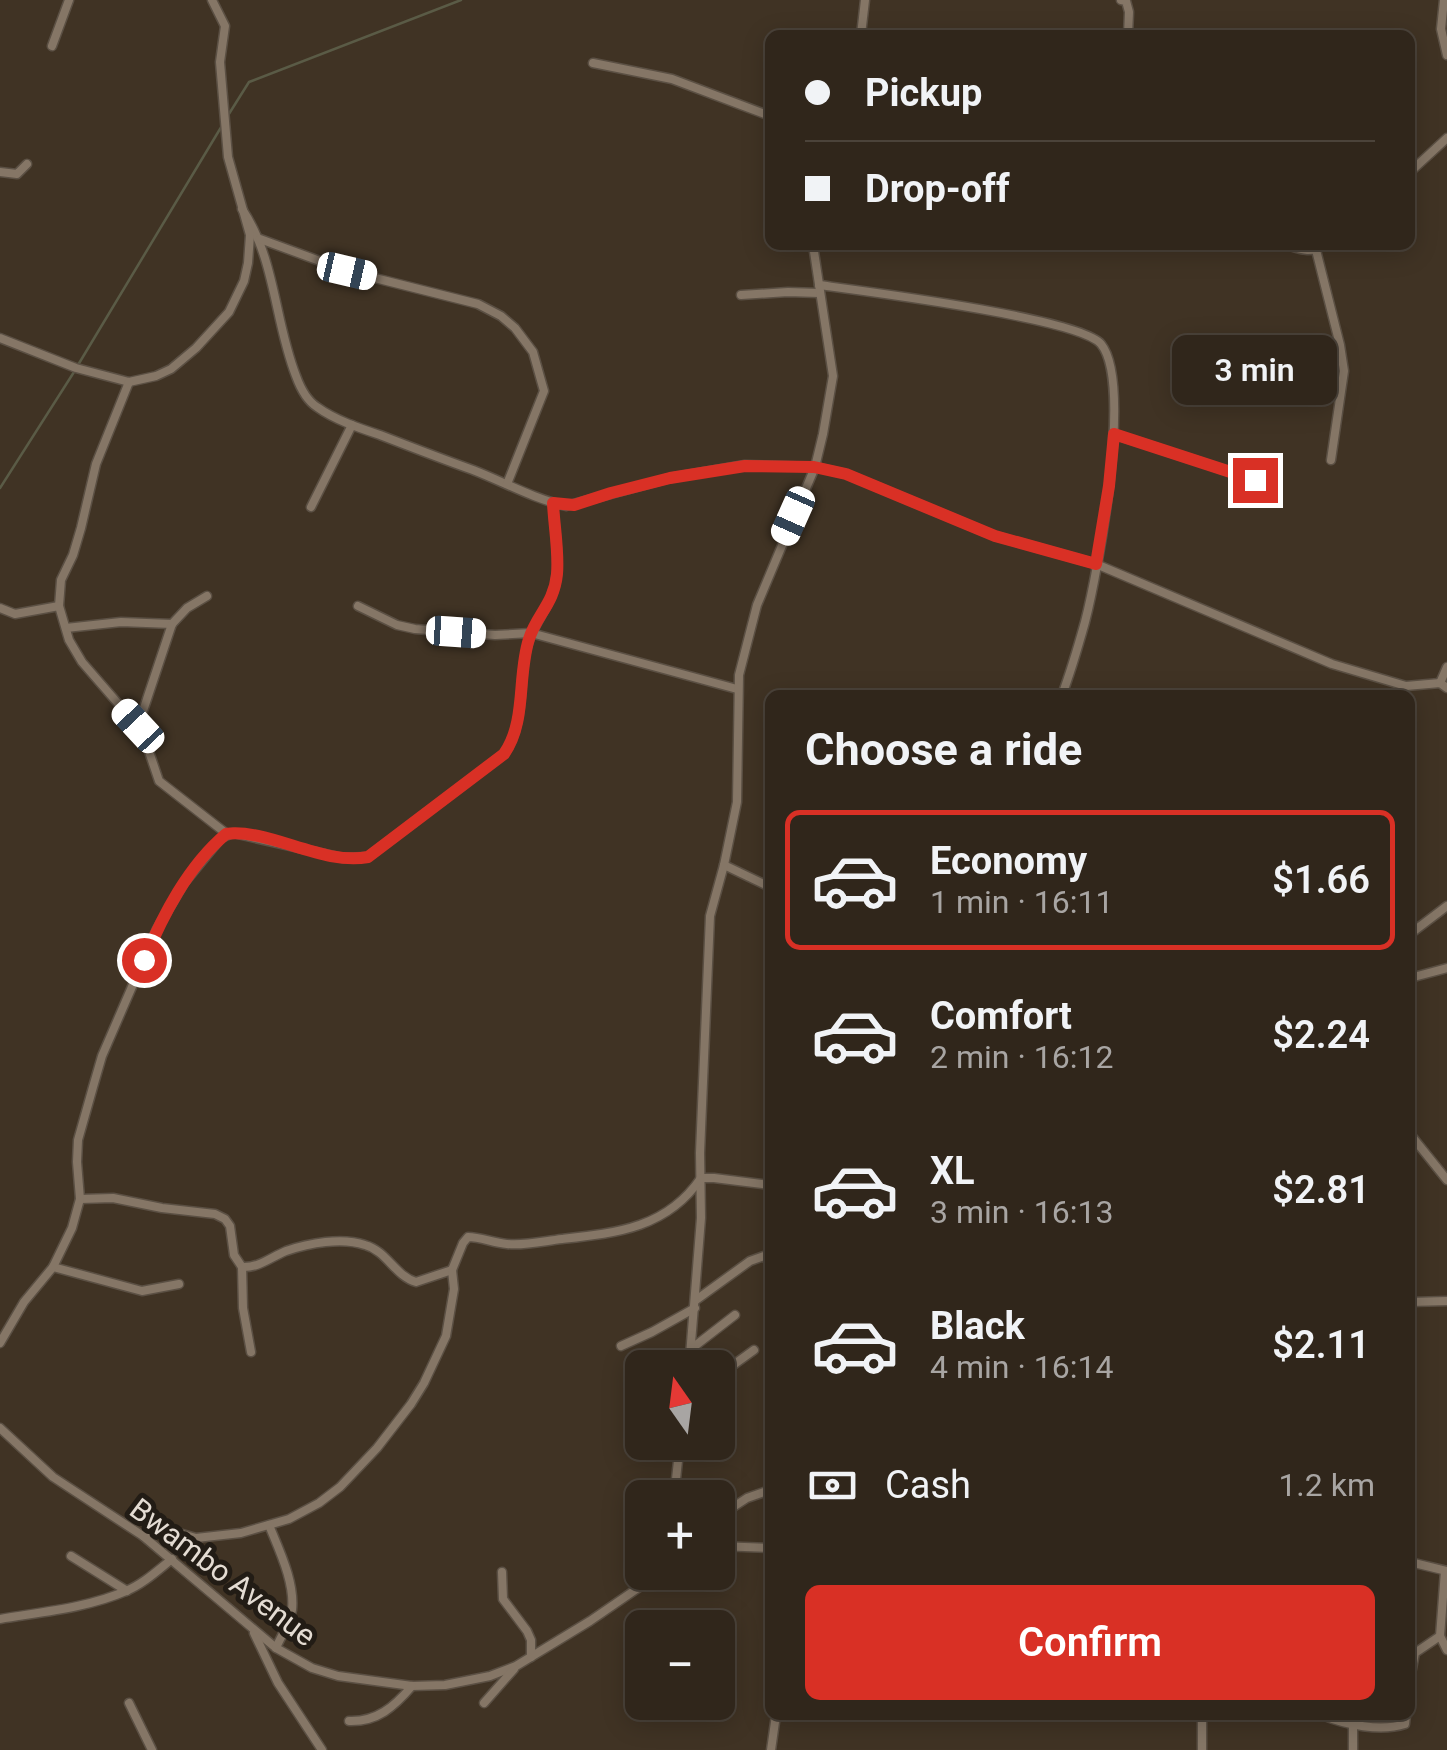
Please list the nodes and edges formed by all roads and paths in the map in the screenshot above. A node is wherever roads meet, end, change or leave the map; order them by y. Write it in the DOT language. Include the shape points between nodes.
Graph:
graph roads {
  1 [pos="69,0"];
  2 [pos="212,0"];
  3 [pos="865,0"];
  4 [pos="1121,0"];
  5 [pos="1444,0"];
  6 [pos="862,30"];
  7 [pos="1128,30"];
  8 [pos="52,46"];
  9 [pos="1447,56"];
  10 [pos="592,63"];
  11 [pos="765,114"];
  12 [pos="1447,138"];
  13 [pos="27,164"];
  14 [pos="1415,167"];
  15 [pos="0,172"];
  16 [pos="242,209"];
  17 [pos="260,239"];
  18 [pos="814,250"];
  19 [pos="1319,250"];
  20 [pos="819,289"];
  21 [pos="741,295"];
  22 [pos="0,338"];
  23 [pos="129,382"];
  24 [pos="352,425"];
  25 [pos="1114,434"];
  26 [pos="1332,460"];
  27 [pos="814,467"];
  28 [pos="1255,480"];
  29 [pos="508,484"];
  30 [pos="553,503"];
  31 [pos="311,507"];
  32 [pos="1096,564"];
  33 [pos="207,596"];
  34 [pos="59,606"];
  35 [pos="358,606"];
  36 [pos="0,608"];
  37 [pos="172,624"];
  38 [pos="66,628"];
  39 [pos="531,633"];
  40 [pos="1447,667"];
  41 [pos="1444,685"];
  42 [pos="738,689"];
  43 [pos="1064,690"];
  44 [pos="138,726"];
  45 [pos="226,834"];
  46 [pos="724,865"];
  47 [pos="765,885"];
  48 [pos="1447,906"];
  49 [pos="1415,930"];
  50 [pos="1447,968"];
  51 [pos="1415,977"];
  52 [pos="1415,1140"];
  53 [pos="701,1178"];
  54 [pos="1447,1180"];
  55 [pos="765,1183"];
  56 [pos="80,1199"];
  57 [pos="765,1257"];
  58 [pos="242,1266"];
  59 [pos="53,1267"];
  60 [pos="452,1270"];
  61 [pos="179,1284"];
  62 [pos="1447,1301"];
  63 [pos="1415,1302"];
  64 [pos="695,1304"];
  65 [pos="735,1315"];
  66 [pos="0,1343"];
  67 [pos="621,1346"];
  68 [pos="691,1349"];
  69 [pos="754,1350"];
  70 [pos="251,1352"];
  71 [pos="735,1364"];
  72 [pos="0,1428"];
  73 [pos="765,1492"];
  74 [pos="735,1506"];
  75 [pos="269,1525"];
  76 [pos="143,1536"];
  77 [pos="735,1547"];
  78 [pos="765,1548"];
  79 [pos="71,1556"];
  80 [pos="172,1559"];
  81 [pos="1415,1563"];
  82 [pos="502,1572"];
  83 [pos="1446,1572"];
  84 [pos="634,1590"];
  85 [pos="127,1591"];
  86 [pos="0,1619"];
  87 [pos="252,1629"];
  88 [pos="1440,1636"];
  89 [pos="276,1648"];
  90 [pos="1447,1650"];
  91 [pos="1415,1653"];
  92 [pos="531,1657"];
  93 [pos="516,1666"];
  94 [pos="412,1686"];
  95 [pos="129,1703"];
  96 [pos="484,1703"];
  97 [pos="775,1720"];
  98 [pos="1202,1720"];
  99 [pos="1339,1720"];
  100 [pos="1405,1720"];
  101 [pos="349,1721"];
  102 [pos="1352,1724"];
  103 [pos="152,1750"];
  104 [pos="322,1750"];
  105 [pos="771,1750"];
  106 [pos="1202,1750"];
  107 [pos="1354,1750"];
  1 -- 8 [label="street"];
  2 -- 16 [label="street" via="225,26 220,62 228,156"];
  3 -- 6 [label="street"];
  4 -- 7 [label="street" via="1128,7"];
  5 -- 9 [label="street"];
  10 -- 11 [label="street" via="672,79"];
  12 -- 14 [label="street"];
  13 -- 15 [label="street" via="17,174"];
  16 -- 17 [label="street"];
  16 -- 23 [label="street" via="250,235 248,263 229,312 171,369"];
  17 -- 24 [label="street" via="296,378 316,407"];
  17 -- 29 [label="street" via="347,271 488,308 514,328 532,352 544,391"];
  18 -- 20 [label="street"];
  19 -- 26 [label="street" via="1344,371"];
  20 -- 21 [label="street"];
  20 -- 25 [label="street" via="951,304 1089,336 1101,344 1109,366"];
  20 -- 27 [label="street" via="833,376"];
  22 -- 23 [label="street"];
  23 -- 34 [label="street" via="96,464"];
  24 -- 29 [label="street"];
  24 -- 31 [label="street"];
  25 -- 28 [label="street"];
  25 -- 32 [label="street"];
  27 -- 30 [label="street" via="745,466 574,505"];
  27 -- 32 [label="street" via="995,536"];
  27 -- 42 [label="street" via="756,605"];
  29 -- 30 [label="street"];
  30 -- 39 [label="street" via="557,574 549,605"];
  32 -- 41 [label="street" via="1332,664 1406,686"];
  32 -- 43 [label="street"];
  33 -- 37 [label="street"];
  34 -- 36 [label="street" via="15,614"];
  34 -- 38 [label="street"];
  35 -- 39 [label="street" via="416,629"];
  37 -- 38 [label="street"];
  37 -- 44 [label="street"];
  38 -- 44 [label="street" via="82,662"];
  39 -- 42 [label="street"];
  39 -- 45 [label="street" via="511,744 375,853 343,858"];
  40 -- 41 [label="street"];
  42 -- 46 [label="street" via="737,802"];
  44 -- 45 [label="street" via="159,781"];
  45 -- 56 [label="street" via="184,883 157,929 102,1056 78,1140"];
  46 -- 47 [label="street"];
  46 -- 53 [label="street" via="710,916"];
  48 -- 49 [label="street"];
  50 -- 51 [label="street"];
  52 -- 54 [label="street"];
  53 -- 55 [label="street"];
  53 -- 60 [label="street" via="671,1212 623,1230 508,1245 468,1237"];
  53 -- 64 [label="street"];
  56 -- 58 [label="street" via="214,1214 230,1226"];
  56 -- 59 [label="street"];
  57 -- 64 [label="street"];
  58 -- 60 [label="street" via="338,1242 374,1248 416,1282"];
  58 -- 70 [label="street"];
  59 -- 61 [label="street" via="142,1291"];
  59 -- 66 [label="street"];
  60 -- 75 [label="street" via="446,1336 411,1404 340,1487"];
  62 -- 63 [label="street"];
  64 -- 67 [label="street"];
  64 -- 68 [label="street"];
  65 -- 68 [label="street"];
  69 -- 71 [label="street"];
  72 -- 76 [label="street, Bwambo Avenue" via="53,1476"];
  73 -- 74 [label="street"];
  75 -- 76 [label="street" via="196,1538 158,1527"];
  75 -- 89 [label="street" via="292,1598"];
  76 -- 80 [label="street, Bwambo Avenue"];
  77 -- 78 [label="street"];
  79 -- 85 [label="street"];
  80 -- 85 [label="street"];
  80 -- 87 [label="street, Bwambo Avenue"];
  81 -- 83 [label="street"];
  82 -- 92 [label="street" via="504,1599 528,1631"];
  83 -- 88 [label="street"];
  84 -- 92 [label="street, Bwambo Avenue"];
  85 -- 86 [label="street"];
  87 -- 89 [label="street, Bwambo Avenue"];
  87 -- 104 [label="street"];
  88 -- 90 [label="street"];
  88 -- 91 [label="street"];
  89 -- 94 [label="street, Bwambo Avenue" via="327,1673"];
  92 -- 93 [label="street, Bwambo Avenue"];
  93 -- 94 [label="street, Bwambo Avenue" via="467,1682"];
  93 -- 96 [label="street"];
  94 -- 101 [label="street" via="384,1712"];
  95 -- 103 [label="street"];
  97 -- 105 [label="street"];
  98 -- 106 [label="street"];
  99 -- 102 [label="street"];
  100 -- 102 [label="street" via="1403,1726"];
  102 -- 107 [label="street"];
}
